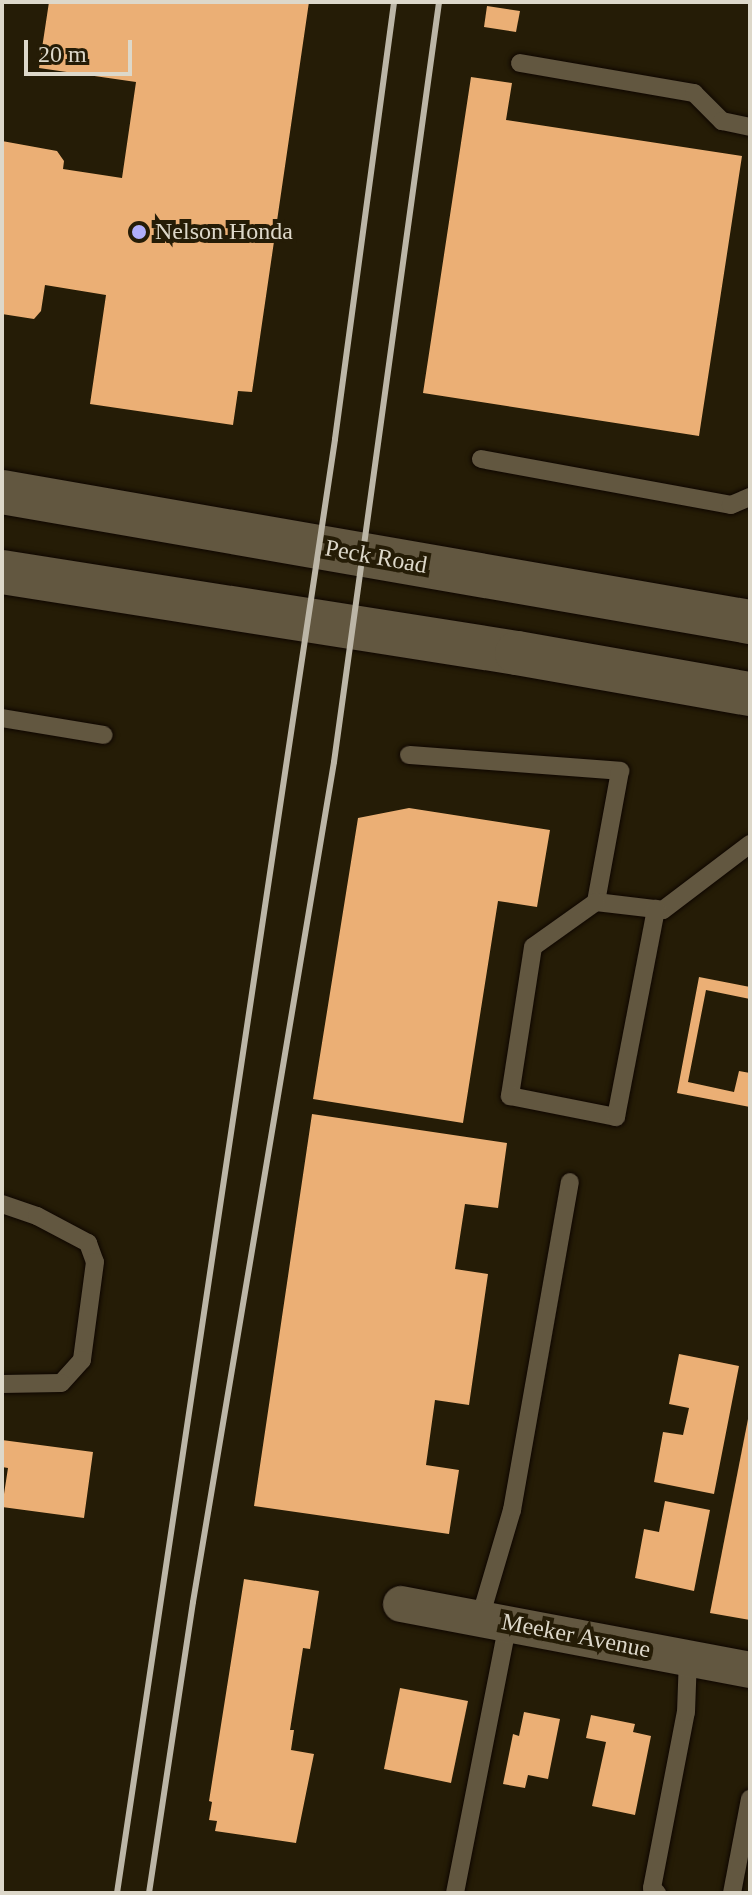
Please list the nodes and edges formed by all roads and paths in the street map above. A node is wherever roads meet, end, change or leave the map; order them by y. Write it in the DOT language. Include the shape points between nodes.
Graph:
graph roads {
  1 [pos="520,63"];
  2 [pos="750,127"];
  3 [pos="481,459"];
  4 [pos="2,492"];
  5 [pos="750,497"];
  6 [pos="2,572"];
  7 [pos="750,622"];
  8 [pos="750,694"];
  9 [pos="2,718"];
  10 [pos="104,735"];
  11 [pos="409,755"];
  12 [pos="750,844"];
  13 [pos="596,902"];
  14 [pos="656,909"];
  15 [pos="570,1182"];
  16 [pos="2,1204"];
  17 [pos="2,1384"];
  18 [pos="401,1604"];
  19 [pos="494,1621"];
  20 [pos="688,1657"];
  21 [pos="750,1670"];
  22 [pos="750,1799"];
  23 [pos="455,1893"];
  24 [pos="657,1893"];
  25 [pos="732,1893"];
  1 -- 2 [label="lane" via="694,93 722,121"];
  3 -- 5 [label="lane" via="731,505"];
  4 -- 7 [label="main road, Peck Road"];
  6 -- 8 [label="main road"];
  9 -- 10 [label="lane"];
  11 -- 13 [label="lane" via="620,771"];
  12 -- 14 [label="lane" via="663,910"];
  13 -- 14 [label="lane"];
  13 -- 14 [label="lane" via="533,947 510,1096 616,1117"];
  15 -- 19 [label="lane"];
  16 -- 17 [label="lane" via="88,1243 95,1262 82,1360 61,1383"];
  18 -- 19 [label="street, Meeker Avenue"];
  19 -- 20 [label="street, Meeker Avenue"];
  19 -- 23 [label="lane"];
  20 -- 21 [label="street, Meeker Avenue"];
  20 -- 24 [label="lane" via="686,1712 652,1888"];
  22 -- 25 [label="lane"];
}
